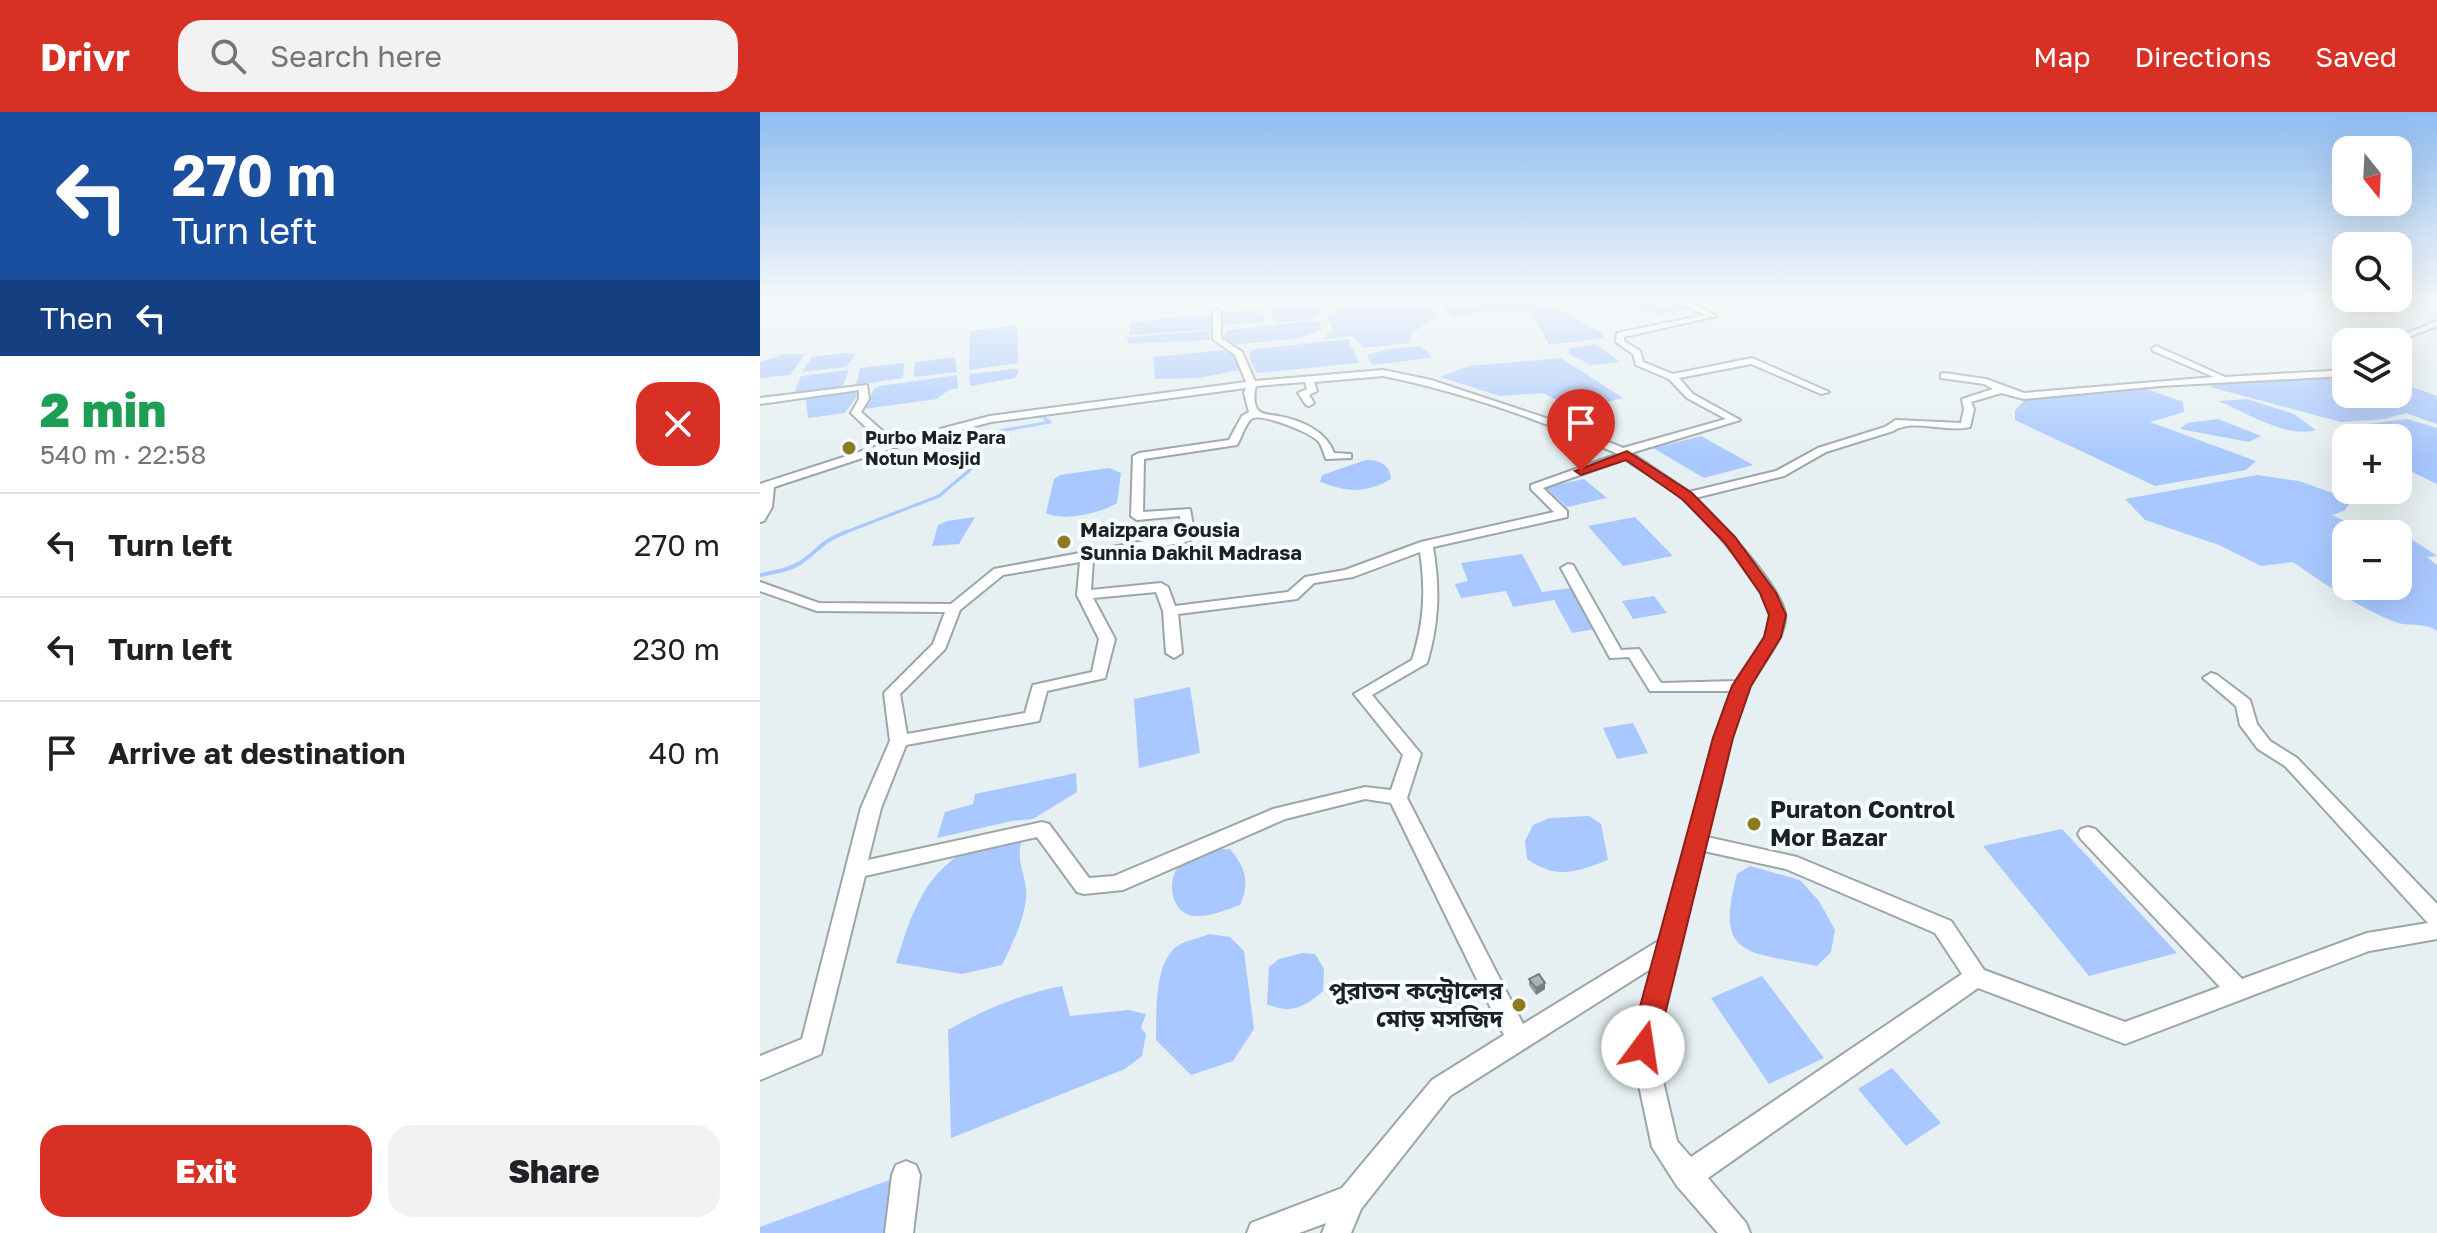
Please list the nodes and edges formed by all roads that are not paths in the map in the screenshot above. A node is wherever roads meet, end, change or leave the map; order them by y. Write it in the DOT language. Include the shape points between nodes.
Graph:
graph roads {
  1 [pos="1235,351"];
  2 [pos="1634,351"];
  3 [pos="2161,351"];
  4 [pos="2332,374"];
  5 [pos="1944,376"];
  6 [pos="1672,377"];
  7 [pos="1308,378"];
  8 [pos="2226,379"];
  9 [pos="1252,384"];
  10 [pos="2001,390"];
  11 [pos="1824,392"];
  12 [pos="760,401"];
  13 [pos="1309,403"];
  14 [pos="1255,413"];
  15 [pos="892,445"];
  16 [pos="1625,454"];
  17 [pos="1347,456"];
  18 [pos="764,487"];
  19 [pos="1687,496"];
  20 [pos="760,518"];
  21 [pos="1426,545"];
  22 [pos="1087,557"];
  23 [pos="1568,568"];
  24 [pos="760,586"];
  25 [pos="1084,595"];
  26 [pos="953,609"];
  27 [pos="1170,611"];
  28 [pos="1174,653"];
  29 [pos="2211,678"];
  30 [pos="1741,686"];
  31 [pos="899,741"];
  32 [pos="1398,798"];
  33 [pos="2088,834"];
  34 [pos="1697,842"];
  35 [pos="856,870"];
  36 [pos="2437,918"];
  37 [pos="2437,930"];
  38 [pos="1668,946"];
  39 [pos="1976,977"];
  40 [pos="2236,988"];
  41 [pos="1518,1039"];
  42 [pos="760,1068"];
  43 [pos="906,1175"];
  44 [pos="1687,1176"];
  45 [pos="1351,1199"];
  46 [pos="899,1233"];
  47 [pos="1261,1233"];
  48 [pos="1336,1233"];
  49 [pos="1736,1233"];
  1 -- 9 [label="street"];
  2 -- 6 [label="street" via="1639,363"];
  3 -- 8 [label="street"];
  4 -- 8 [label="street"];
  5 -- 10 [label="street" via="1986,382"];
  6 -- 11 [label="street" via="1752,361"];
  6 -- 16 [label="street" via="1690,396 1735,420"];
  7 -- 9 [label="street"];
  7 -- 13 [label="street" via="1312,391 1303,393"];
  7 -- 16 [label="street" via="1406,376 1519,411"];
  8 -- 10 [label="street" via="2024,396"];
  9 -- 14 [label="street"];
  9 -- 15 [label="street" via="990,419"];
  10 -- 19 [label="street" via="1965,401 1966,425 1900,422 1822,450 1780,474"];
  12 -- 15 [label="street" via="864,387 856,413"];
  14 -- 17 [label="street" via="1316,434 1330,457"];
  14 -- 22 [label="street" via="1246,418 1233,443 1139,456 1137,516 1186,512 1189,537"];
  15 -- 18 [label="street"];
  16 -- 19 [label="street"];
  16 -- 21 [label="street" via="1535,487 1563,514"];
  18 -- 20 [label="street" via="766,507"];
  19 -- 30 [label="street" via="1730,540 1778,615 1772,637"];
  21 -- 27 [label="street" via="1348,574 1310,580 1292,596"];
  21 -- 32 [label="street" via="1434,593 1431,627 1419,663 1362,694 1412,754"];
  22 -- 25 [label="street"];
  22 -- 26 [label="street" via="999,572"];
  23 -- 30 [label="street" via="1616,655 1634,652 1656,688"];
  24 -- 26 [label="street" via="817,607"];
  25 -- 27 [label="street" via="1161,587"];
  25 -- 31 [label="street" via="1107,639 1099,675 1039,688 1033,717"];
  26 -- 31 [label="street" via="940,646 892,693"];
  27 -- 28 [label="street"];
  29 -- 36 [label="street" via="2244,704 2249,725 2264,745 2291,762"];
  30 -- 34 [label="street"];
  31 -- 35 [label="street" via="871,808"];
  32 -- 35 [label="street" via="1365,793 1280,814 1116,884 1084,886 1042,829"];
  32 -- 41 [label="street"];
  33 -- 40 [label="street"];
  34 -- 38 [label="street"];
  34 -- 39 [label="street" via="1790,862 1943,927"];
  35 -- 42 [label="street" via="812,1046"];
  37 -- 40 [label="street" via="2367,942"];
  38 -- 41 [label="street"];
  38 -- 44 [label="street" via="1643,1047 1665,1147"];
  39 -- 40 [label="street" via="2125,1033"];
  39 -- 44 [label="street"];
  41 -- 45 [label="street" via="1441,1088"];
  43 -- 46 [label="street"];
  44 -- 49 [label="street"];
  45 -- 47 [label="street"];
  45 -- 48 [label="street"];
}
